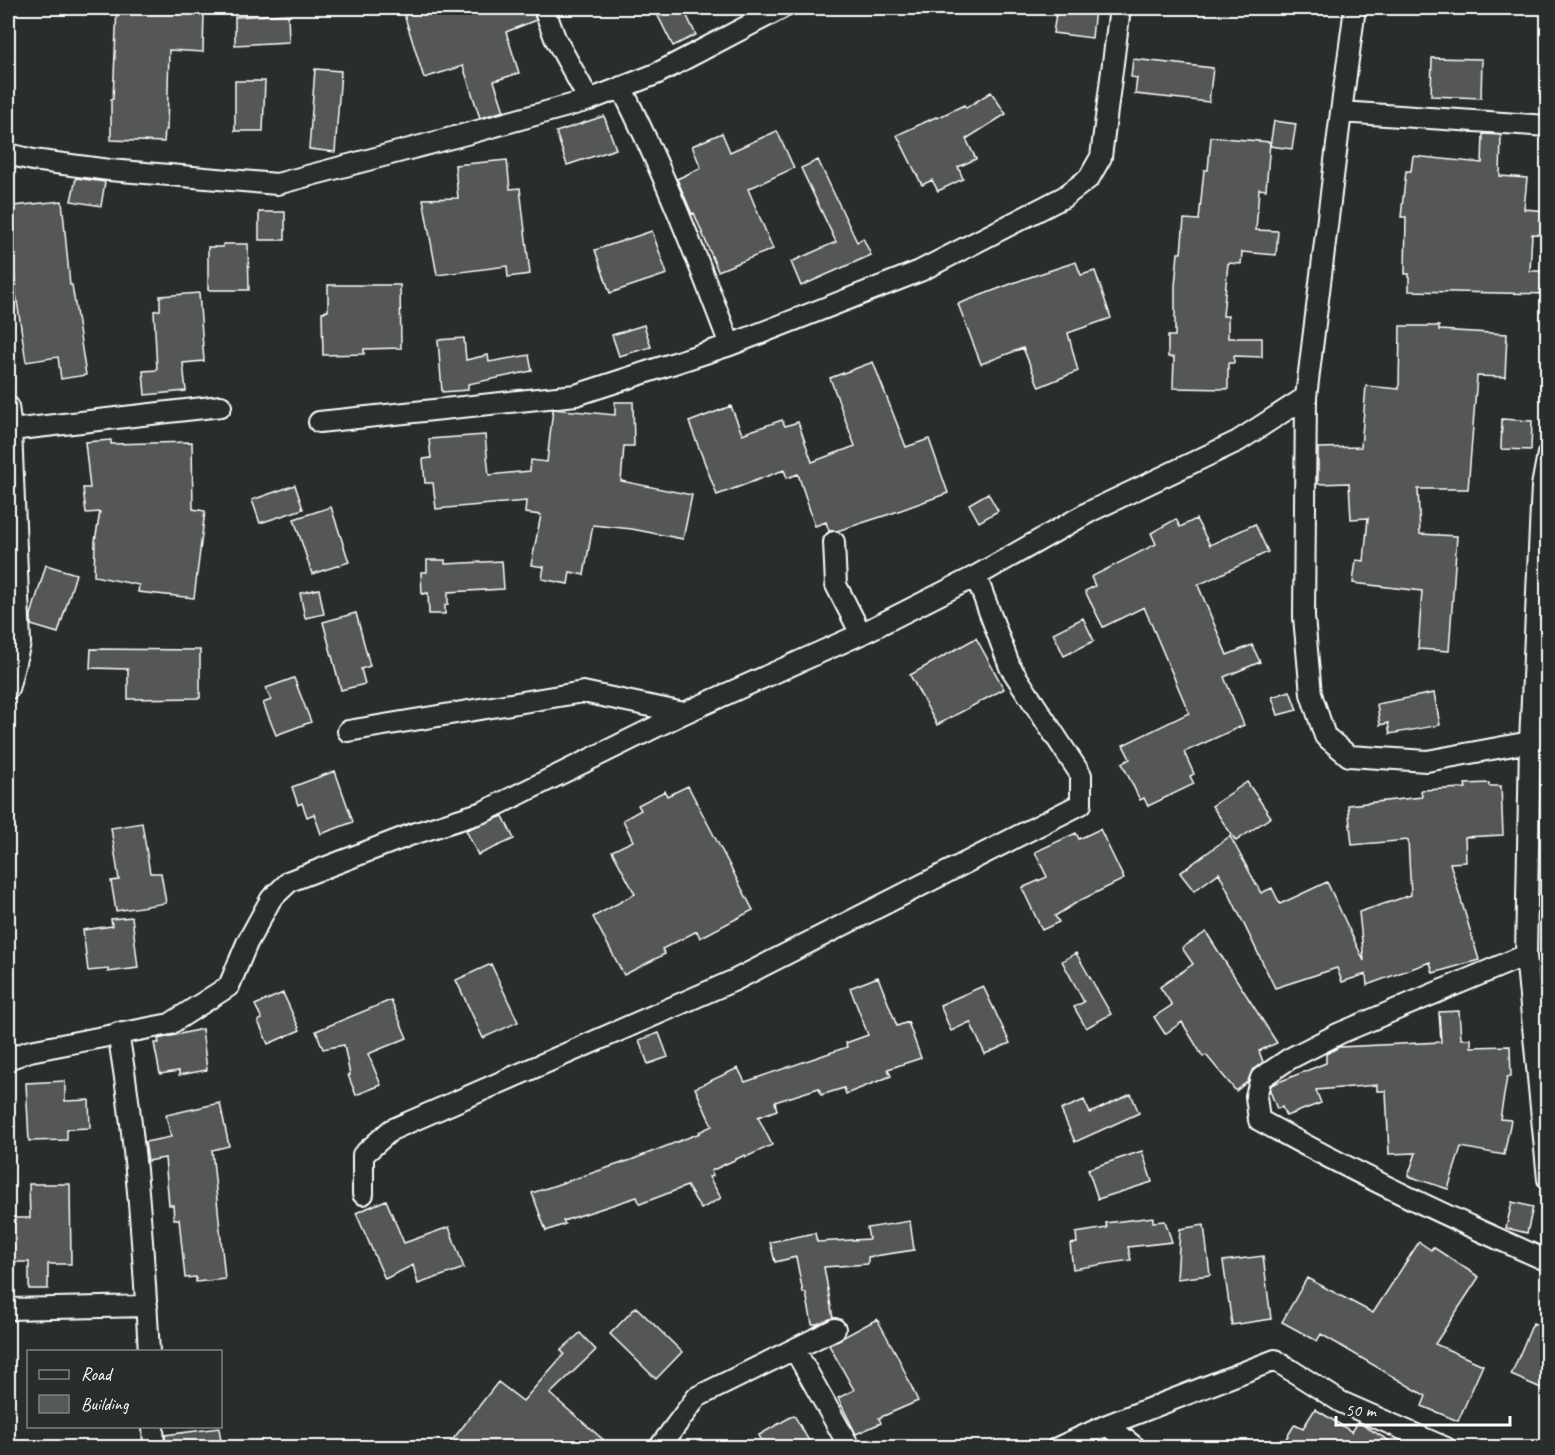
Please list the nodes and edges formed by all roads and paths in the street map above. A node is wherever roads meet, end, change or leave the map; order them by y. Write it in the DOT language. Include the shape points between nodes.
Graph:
graph roads {
  1 [pos="544,8"];
  2 [pos="1120,8"];
  3 [pos="1355,8"];
  4 [pos="776,9"];
  5 [pos="621,87"];
  6 [pos="588,100"];
  7 [pos="1341,112"];
  8 [pos="1548,126"];
  9 [pos="8,154"];
  10 [pos="730,345"];
  11 [pos="1306,397"];
  12 [pos="8,406"];
  13 [pos="221,406"];
  14 [pos="319,422"];
  15 [pos="11,430"];
  16 [pos="1548,454"];
  17 [pos="834,542"];
  18 [pos="976,576"];
  19 [pos="861,634"];
  20 [pos="8,689"];
  21 [pos="684,713"];
  22 [pos="348,731"];
  23 [pos="1530,742"];
  24 [pos="1526,955"];
  25 [pos="118,1033"];
  26 [pos="8,1059"];
  27 [pos="1548,1179"];
  28 [pos="363,1194"];
  29 [pos="1548,1261"];
  30 [pos="147,1306"];
  31 [pos="8,1309"];
  32 [pos="835,1329"];
  33 [pos="149,1350"];
  34 [pos="795,1350"];
  35 [pos="1107,1425"];
  36 [pos="153,1428"];
  37 [pos="154,1448"];
  38 [pos="659,1448"];
  39 [pos="850,1448"];
  40 [pos="1057,1448"];
  41 [pos="1136,1448"];
  42 [pos="1446,1448"];
  1 -- 6 [label="street" via="555,38"];
  2 -- 10 [label="street" via="1101,157 1089,178 1064,197 920,271"];
  3 -- 7 [label="street"];
  4 -- 5 [label="street" via="656,74"];
  5 -- 6 [label="street"];
  5 -- 10 [label="street" via="702,271"];
  6 -- 9 [label="street" via="277,184 109,170"];
  7 -- 8 [label="street"];
  7 -- 11 [label="street"];
  10 -- 14 [label="street" via="576,395"];
  11 -- 18 [label="street" via="1238,441 1091,512"];
  11 -- 23 [label="street" via="1304,617 1311,694 1325,736 1349,756 1427,761"];
  12 -- 15 [label="street"];
  13 -- 15 [label="street"];
  15 -- 20 [label="street" via="20,643"];
  16 -- 23 [label="street" via="1542,486"];
  17 -- 19 [label="street" via="836,585"];
  18 -- 19 [label="street"];
  18 -- 28 [label="street" via="1010,667 1081,775 1081,804 735,980 391,1130 363,1155"];
  19 -- 21 [label="street"];
  21 -- 22 [label="street" via="583,692"];
  21 -- 25 [label="street" via="483,812 290,880 271,899 229,986 170,1024"];
  23 -- 24 [label="street"];
  24 -- 27 [label="street"];
  24 -- 29 [label="street" via="1340,1033 1289,1059 1261,1078 1256,1096 1259,1120 1338,1164"];
  25 -- 26 [label="street"];
  25 -- 30 [label="street" via="126,1079"];
  30 -- 31 [label="street"];
  30 -- 33 [label="street"];
  32 -- 34 [label="street"];
  34 -- 38 [label="street" via="697,1397"];
  34 -- 39 [label="street"];
  35 -- 40 [label="street"];
  35 -- 41 [label="street"];
  35 -- 42 [label="street" via="1275,1360 1341,1402"];
  36 -- 37 [label="street"];
}
